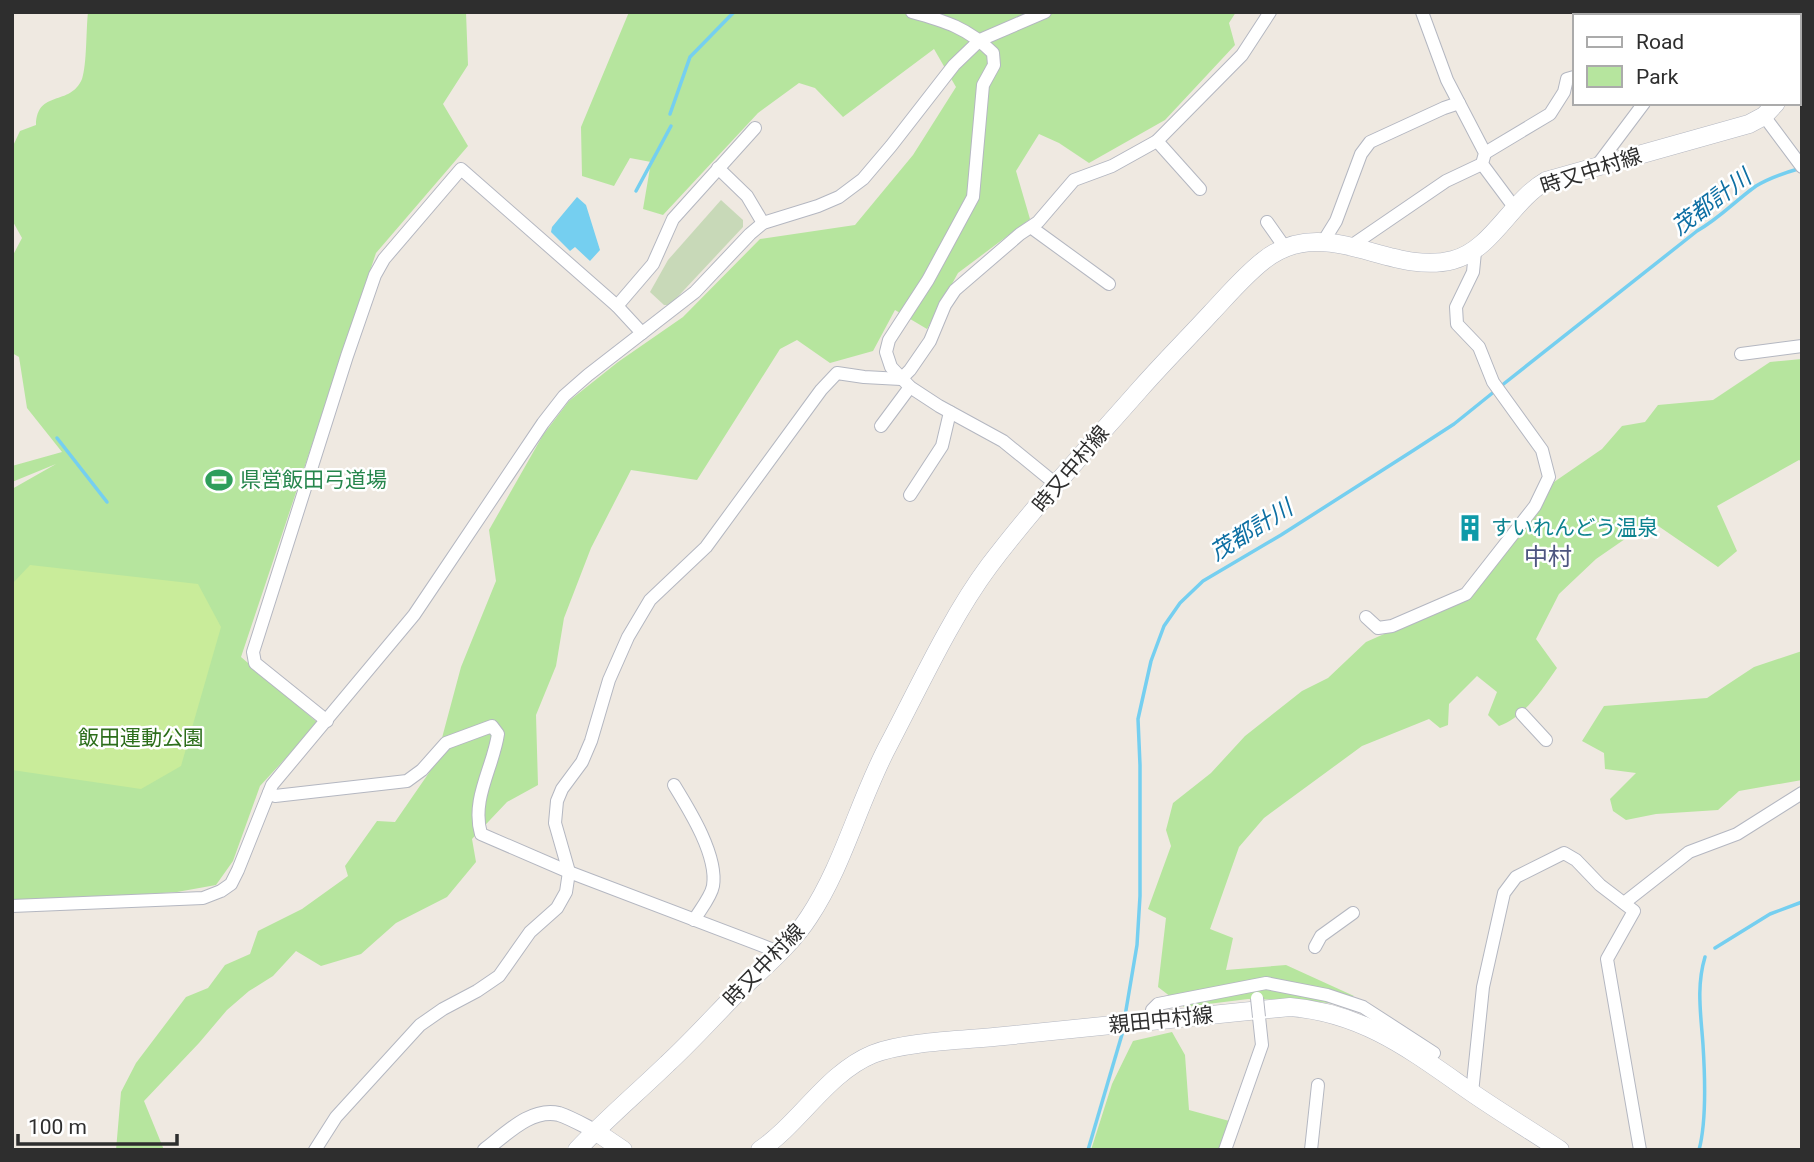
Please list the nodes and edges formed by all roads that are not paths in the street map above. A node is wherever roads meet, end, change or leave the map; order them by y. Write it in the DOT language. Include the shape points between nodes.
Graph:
graph roads {
  1 [pos="912,12"];
  2 [pos="1045,12"];
  3 [pos="1270,12"];
  4 [pos="1422,12"];
  5 [pos="980,40"];
  6 [pos="1573,77"];
  7 [pos="1459,103"];
  8 [pos="1642,105"];
  9 [pos="1770,109"];
  10 [pos="755,128"];
  11 [pos="1157,141"];
  12 [pos="1483,158"];
  13 [pos="1800,164"];
  14 [pos="1595,167"];
  15 [pos="719,168"];
  16 [pos="1200,188"];
  17 [pos="1514,206"];
  18 [pos="1267,222"];
  19 [pos="763,223"];
  20 [pos="1032,228"];
  21 [pos="1323,242"];
  22 [pos="1351,246"];
  23 [pos="1286,248"];
  24 [pos="1475,252"];
  25 [pos="1109,284"];
  26 [pos="617,306"];
  27 [pos="642,333"];
  28 [pos="1802,346"];
  29 [pos="1741,354"];
  30 [pos="905,383"];
  31 [pos="950,412"];
  32 [pos="881,426"];
  33 [pos="1057,485"];
  34 [pos="910,495"];
  35 [pos="1366,617"];
  36 [pos="1522,714"];
  37 [pos="327,721"];
  38 [pos="1546,740"];
  39 [pos="674,785"];
  40 [pos="268,793"];
  41 [pos="1802,793"];
  42 [pos="569,872"];
  43 [pos="1624,903"];
  44 [pos="12,906"];
  45 [pos="1353,913"];
  46 [pos="694,920"];
  47 [pos="1315,947"];
  48 [pos="779,952"];
  49 [pos="1256,984"];
  50 [pos="1142,1022"];
  51 [pos="1434,1053"];
  52 [pos="1318,1085"];
  53 [pos="1472,1093"];
  54 [pos="595,1131"];
  55 [pos="770,1146"];
  56 [pos="315,1150"];
  57 [pos="485,1150"];
  58 [pos="577,1150"];
  59 [pos="622,1150"];
  60 [pos="1225,1150"];
  61 [pos="1311,1150"];
  62 [pos="1560,1150"];
  63 [pos="1640,1150"];
  1 -- 5 [label="street" via="952,23"];
  2 -- 5 [label="street"];
  3 -- 11 [label="street" via="1241,55"];
  4 -- 7 [label="street"];
  5 -- 19 [label="street" via="954,65 863,179 839,197"];
  5 -- 30 [label="street" via="993,53 994,65 983,85 974,197 889,340 886,352 891,367"];
  6 -- 12 [label="street" via="1567,79 1550,114"];
  7 -- 12 [label="street"];
  7 -- 21 [label="street" via="1370,142"];
  8 -- 14 [label="street"];
  9 -- 13 [label="street"];
  9 -- 14 [label="main road, 時又中村線" via="1749,124"];
  10 -- 15 [label="street"];
  11 -- 16 [label="street"];
  11 -- 20 [label="street" via="1074,180"];
  12 -- 17 [label="street"];
  12 -- 22 [label="street"];
  14 -- 17 [label="main road, 時又中村線" via="1546,181"];
  15 -- 19 [label="street" via="747,196"];
  15 -- 26 [label="street" via="673,219 653,264"];
  17 -- 24 [label="main road, 時又中村線"];
  18 -- 23 [label="street"];
  19 -- 27 [label="street" via="695,292"];
  20 -- 25 [label="street"];
  20 -- 30 [label="street" via="955,290"];
  21 -- 22 [label="main road, 時又中村線"];
  21 -- 23 [label="main road, 時又中村線"];
  22 -- 24 [label="main road, 時又中村線" via="1422,263"];
  23 -- 33 [label="main road, 時又中村線" via="1235,287"];
  24 -- 35 [label="street" via="1473,272 1459,299 1457,324 1479,347 1493,383 1542,450 1549,477 1535,506 1466,594 1392,626 1378,628"];
  26 -- 27 [label="street"];
  26 -- 37 [label="street" via="461,169 384,259 347,356 253,652 255,663"];
  27 -- 37 [label="street" via="564,397 414,615"];
  28 -- 29 [label="street"];
  30 -- 31 [label="street"];
  30 -- 32 [label="street"];
  30 -- 42 [label="street" via="837,373 706,547 650,600 609,680 582,762 557,801 555,823"];
  31 -- 33 [label="street" via="1003,441"];
  31 -- 34 [label="street" via="942,446"];
  33 -- 48 [label="main road, 時又中村線" via="988,568 951,628 874,771 821,898"];
  36 -- 38 [label="street"];
  37 -- 40 [label="street"];
  39 -- 46 [label="street" via="713,862 713,888"];
  40 -- 42 [label="street" via="275,796 407,781 446,743 492,726 498,733 482,788 477,819 481,834"];
  40 -- 44 [label="street" via="231,884 212,896"];
  41 -- 43 [label="street" via="1737,834 1689,852"];
  42 -- 46 [label="street"];
  42 -- 56 [label="street" via="557,908 530,932 499,976 420,1025 336,1117"];
  43 -- 53 [label="street" via="1564,853 1516,877 1504,893 1483,987"];
  43 -- 63 [label="street" via="1634,911 1607,959"];
  45 -- 47 [label="street" via="1321,936"];
  46 -- 48 [label="street"];
  48 -- 54 [label="main road, 時又中村線"];
  49 -- 50 [label="street" via="1158,1004"];
  49 -- 51 [label="street" via="1327,995 1363,1007"];
  49 -- 60 [label="street, bridge" via="1262,1045"];
  50 -- 53 [label="main road, 親田中村線" via="1290,1007 1317,1009 1362,1023"];
  50 -- 55 [label="main road, 親田中村線" via="874,1054 840,1074"];
  52 -- 61 [label="street"];
  53 -- 62 [label="main road, 親田中村線"];
  54 -- 57 [label="street" via="560,1114 538,1115"];
  54 -- 58 [label="main road, 時又中村線"];
  54 -- 59 [label="main road"];
}
